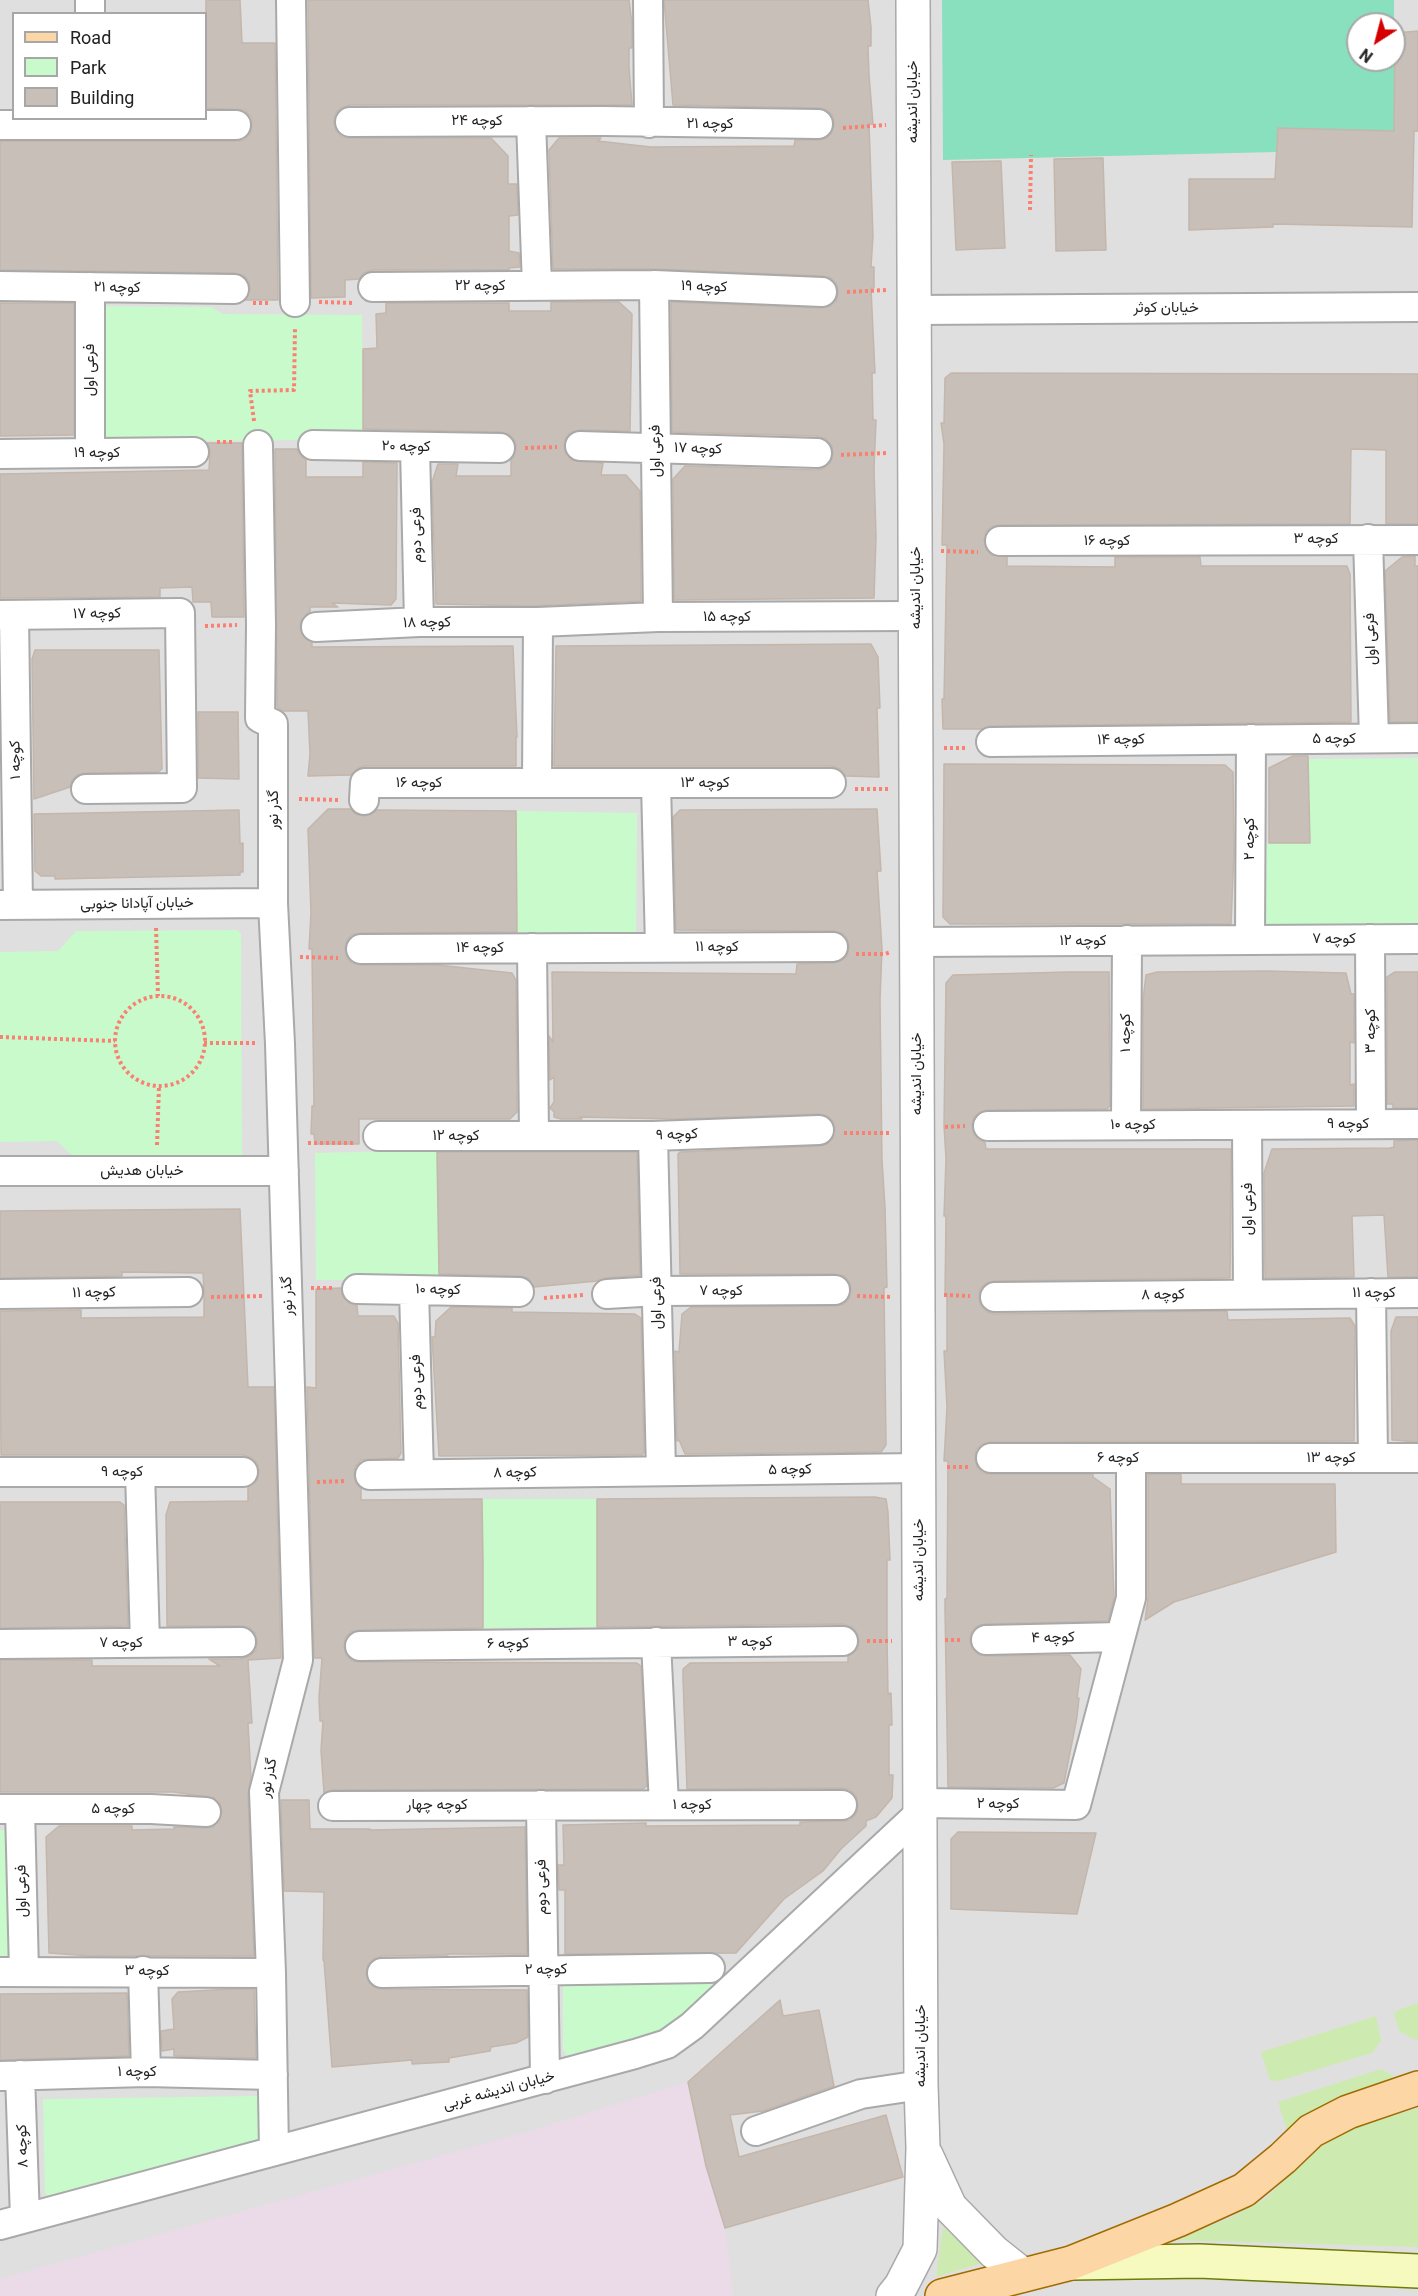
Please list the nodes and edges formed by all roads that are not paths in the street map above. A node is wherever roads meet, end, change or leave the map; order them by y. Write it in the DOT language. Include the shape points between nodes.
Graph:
graph roads {
  1 [pos="291,0"];
  2 [pos="648,0"];
  3 [pos="913,0"];
  4 [pos="531,121"];
  5 [pos="603,121"];
  6 [pos="91,122"];
  7 [pos="350,122"];
  8 [pos="649,123"];
  9 [pos="818,124"];
  10 [pos="0,125"];
  11 [pos="236,125"];
  12 [pos="654,285"];
  13 [pos="0,286"];
  14 [pos="537,286"];
  15 [pos="586,286"];
  16 [pos="90,287"];
  17 [pos="373,287"];
  18 [pos="234,289"];
  19 [pos="822,292"];
  20 [pos="914,297"];
  21 [pos="295,302"];
  22 [pos="1418,307"];
  23 [pos="258,445"];
  24 [pos="313,445"];
  25 [pos="580,446"];
  26 [pos="416,447"];
  27 [pos="656,447"];
  28 [pos="500,448"];
  29 [pos="90,452"];
  30 [pos="194,452"];
  31 [pos="817,453"];
  32 [pos="0,454"];
  33 [pos="1368,539"];
  34 [pos="1213,540"];
  35 [pos="1418,540"];
  36 [pos="1000,541"];
  37 [pos="7,615"];
  38 [pos="915,616"];
  39 [pos="658,617"];
  40 [pos="419,622"];
  41 [pos="538,622"];
  42 [pos="316,627"];
  43 [pos="1374,738"];
  44 [pos="1418,738"];
  45 [pos="1251,739"];
  46 [pos="992,742"];
  47 [pos="537,783"];
  48 [pos="579,783"];
  49 [pos="656,783"];
  50 [pos="831,783"];
  51 [pos="86,789"];
  52 [pos="364,800"];
  53 [pos="273,903"];
  54 [pos="9,905"];
  55 [pos="1370,939"];
  56 [pos="1418,939"];
  57 [pos="1127,940"];
  58 [pos="1250,940"];
  59 [pos="916,942"];
  60 [pos="600,947"];
  61 [pos="660,947"];
  62 [pos="833,947"];
  63 [pos="532,948"];
  64 [pos="361,949"];
  65 [pos="1371,1124"];
  66 [pos="1418,1124"];
  67 [pos="1126,1125"];
  68 [pos="1247,1125"];
  69 [pos="1278,1125"];
  70 [pos="988,1126"];
  71 [pos="819,1130"];
  72 [pos="378,1136"];
  73 [pos="534,1136"];
  74 [pos="653,1136"];
  75 [pos="284,1157"];
  76 [pos="0,1172"];
  77 [pos="357,1289"];
  78 [pos="414,1290"];
  79 [pos="835,1290"];
  80 [pos="657,1291"];
  81 [pos="188,1292"];
  82 [pos="519,1292"];
  83 [pos="1331,1293"];
  84 [pos="1371,1293"];
  85 [pos="1418,1293"];
  86 [pos="0,1294"];
  87 [pos="607,1294"];
  88 [pos="1248,1294"];
  89 [pos="995,1297"];
  90 [pos="991,1458"];
  91 [pos="1131,1458"];
  92 [pos="1244,1458"];
  93 [pos="1373,1458"];
  94 [pos="1418,1458"];
  95 [pos="919,1468"];
  96 [pos="661,1471"];
  97 [pos="0,1472"];
  98 [pos="140,1472"];
  99 [pos="243,1472"];
  100 [pos="419,1474"];
  101 [pos="370,1475"];
  102 [pos="1120,1637"];
  103 [pos="986,1640"];
  104 [pos="843,1641"];
  105 [pos="241,1642"];
  106 [pos="656,1642"];
  107 [pos="146,1643"];
  108 [pos="0,1644"];
  109 [pos="360,1646"];
  110 [pos="541,1805"];
  111 [pos="664,1805"];
  112 [pos="842,1805"];
  113 [pos="333,1806"];
  114 [pos="920,1808"];
  115 [pos="10,1809"];
  116 [pos="206,1812"];
  117 [pos="710,1968"];
  118 [pos="543,1970"];
  119 [pos="143,1971"];
  120 [pos="12,1972"];
  121 [pos="272,1973"];
  122 [pos="382,1973"];
  123 [pos="146,2072"];
  124 [pos="10,2075"];
  125 [pos="273,2075"];
  126 [pos="545,2079"];
  127 [pos="921,2085"];
  128 [pos="1418,2088"];
  129 [pos="756,2131"];
  130 [pos="923,2148"];
  131 [pos="274,2151"];
  132 [pos="13,2222"];
  133 [pos="1071,2264"];
  134 [pos="1418,2271"];
  135 [pos="1023,2275"];
  136 [pos="893,2296"];
  137 [pos="942,2296"];
  1 -- 21 [label="street"];
  2 -- 8 [label="street"];
  3 -- 20 [label="street, خیابان اندیشه"];
  4 -- 5 [label="street, کوچه ۲۴"];
  4 -- 7 [label="street, کوچه ۲۴"];
  4 -- 14 [label="street"];
  5 -- 8 [label="street, کوچه ۲۱"];
  6 -- 10 [label="street"];
  6 -- 11 [label="street"];
  8 -- 9 [label="street, کوچه ۲۱"];
  12 -- 15 [label="street, کوچه ۱۹"];
  12 -- 19 [label="street, کوچه ۱۹"];
  12 -- 27 [label="street, فرعی اول"];
  13 -- 16 [label="street, کوچه ۲۱"];
  14 -- 15 [label="street, کوچه ۲۲"];
  14 -- 17 [label="street, کوچه ۲۲"];
  16 -- 18 [label="street, کوچه ۲۱"];
  16 -- 29 [label="street, فرعی اول"];
  20 -- 22 [label="street, خیابان کوثر"];
  20 -- 38 [label="street, خیابان اندیشه"];
  23 -- 53 [label="street, گذر نور" via="260,718 273,724"];
  24 -- 26 [label="street, کوچه ۲۰"];
  25 -- 27 [label="street, کوچه ۱۷"];
  26 -- 28 [label="street, کوچه ۲۰"];
  26 -- 40 [label="street, فرعی دوم"];
  27 -- 31 [label="street, کوچه ۱۷"];
  27 -- 39 [label="street, فرعی اول"];
  29 -- 30 [label="street, کوچه ۱۹"];
  29 -- 32 [label="street, کوچه ۱۹"];
  33 -- 34 [label="street, کوچه ۳"];
  33 -- 35 [label="street, کوچه ۳"];
  33 -- 43 [label="street, فرعی اول"];
  34 -- 36 [label="street, کوچه ۱۶"];
  37 -- 51 [label="street, کوچه ۱۷" via="180,613 182,788"];
  37 -- 54 [label="street, کوچه ۱"];
  38 -- 39 [label="street, کوچه ۱۵"];
  38 -- 59 [label="street, خیابان اندیشه"];
  39 -- 41 [label="street, کوچه ۱۵"];
  40 -- 41 [label="street, کوچه ۱۸"];
  40 -- 42 [label="street, کوچه ۱۸"];
  41 -- 47 [label="street"];
  43 -- 44 [label="street, کوچه ۵"];
  43 -- 45 [label="street, کوچه ۵"];
  45 -- 46 [label="street, کوچه ۱۴"];
  45 -- 58 [label="street, کوچه ۲"];
  47 -- 48 [label="street, کوچه ۱۶"];
  47 -- 52 [label="street, کوچه ۱۶" via="365,783"];
  48 -- 49 [label="street, کوچه ۱۳"];
  49 -- 50 [label="street, کوچه ۱۳"];
  49 -- 61 [label="street"];
  53 -- 54 [label="street, خیابان آپادانا جنوبی"];
  53 -- 75 [label="street, گذر نور"];
  55 -- 56 [label="street, کوچه ۷"];
  55 -- 58 [label="street, کوچه ۷"];
  55 -- 65 [label="street, کوچه ۳"];
  57 -- 58 [label="street, کوچه ۱۲"];
  57 -- 59 [label="street, کوچه ۱۲"];
  57 -- 67 [label="street, کوچه ۱"];
  59 -- 95 [label="street, خیابان اندیشه"];
  60 -- 61 [label="street, کوچه ۱۱"];
  60 -- 63 [label="street, کوچه ۱۴"];
  61 -- 62 [label="street, کوچه ۱۱"];
  63 -- 64 [label="street, کوچه ۱۴"];
  63 -- 73 [label="street"];
  65 -- 66 [label="street, کوچه ۹"];
  65 -- 69 [label="street, کوچه ۹"];
  67 -- 68 [label="street, کوچه ۱۰"];
  67 -- 70 [label="street, کوچه ۱۰"];
  68 -- 69 [label="street, کوچه ۱۰"];
  68 -- 88 [label="street, فرعی اول"];
  71 -- 74 [label="street, کوچه ۹"];
  72 -- 73 [label="street, کوچه ۱۲"];
  73 -- 74 [label="street, کوچه ۹"];
  74 -- 80 [label="street, فرعی اول"];
  75 -- 76 [label="street, خیابان هدیش" via="156,1171"];
  75 -- 121 [label="street, گذر نور" via="298,1660 264,1792"];
  77 -- 78 [label="street, کوچه ۱۰"];
  78 -- 82 [label="street, کوچه ۱۰"];
  78 -- 100 [label="street, فرعی دوم"];
  79 -- 80 [label="street, کوچه ۷"];
  80 -- 87 [label="street, کوچه ۷"];
  80 -- 96 [label="street, فرعی اول"];
  81 -- 86 [label="street, کوچه ۱۱"];
  83 -- 84 [label="street, کوچه ۱۱"];
  83 -- 88 [label="street, کوچه ۸"];
  84 -- 85 [label="street, کوچه ۱۱"];
  84 -- 93 [label="street"];
  88 -- 89 [label="street, کوچه ۸"];
  90 -- 91 [label="street, کوچه ۶"];
  91 -- 92 [label="street, کوچه ۶"];
  91 -- 102 [label="street" via="1131,1598"];
  92 -- 93 [label="street, کوچه ۱۳"];
  93 -- 94 [label="street, کوچه ۱۳"];
  95 -- 96 [label="street, کوچه ۵"];
  95 -- 114 [label="street, خیابان اندیشه"];
  96 -- 100 [label="street, کوچه ۸"];
  97 -- 98 [label="street, کوچه ۹"];
  98 -- 99 [label="street, کوچه ۹"];
  98 -- 107 [label="street"];
  100 -- 101 [label="street, کوچه ۸"];
  102 -- 103 [label="street, کوچه ۴"];
  102 -- 114 [label="street, کوچه ۲" via="1076,1805"];
  104 -- 106 [label="street, کوچه ۳"];
  105 -- 107 [label="street, کوچه ۷"];
  106 -- 109 [label="street, کوچه ۶"];
  106 -- 111 [label="street"];
  107 -- 108 [label="street, کوچه ۷"];
  110 -- 111 [label="street, کوچه ۱"];
  110 -- 113 [label="street, کوچه چهار"];
  110 -- 118 [label="street, فرعی دوم"];
  111 -- 112 [label="street, کوچه ۱"];
  114 -- 126 [label="street, خیابان اندیشه غربی" via="692,2026 667,2044"];
  114 -- 127 [label="street, خیابان اندیشه"];
  115 -- 116 [label="street, کوچه ۵"];
  115 -- 120 [label="street, فرعی اول"];
  117 -- 118 [label="street, کوچه ۲"];
  118 -- 122 [label="street, کوچه ۲"];
  118 -- 126 [label="street"];
  119 -- 120 [label="street, کوچه ۳"];
  119 -- 121 [label="street, کوچه ۳"];
  119 -- 123 [label="street"];
  121 -- 125 [label="street, گذر نور"];
  123 -- 124 [label="street, کوچه ۱"];
  123 -- 125 [label="street, کوچه ۱"];
  124 -- 132 [label="street, کوچه ۸"];
  125 -- 131 [label="street, گذر نور"];
  126 -- 131 [label="street, خیابان اندیشه غربی"];
  127 -- 129 [label="street" via="861,2094"];
  127 -- 130 [label="street, خیابان اندیشه"];
  128 -- 133 [label="main road" via="1348,2112 1311,2131 1244,2190"];
  130 -- 135 [label="street" via="950,2208"];
  130 -- 136 [label="street, خیابان اندیشه" via="920,2249"];
  131 -- 132 [label="street, خیابان اندیشه غربی"];
  133 -- 134 [label="main road" via="1199,2261"];
  133 -- 135 [label="main road"];
  135 -- 137 [label="main road"];
}
